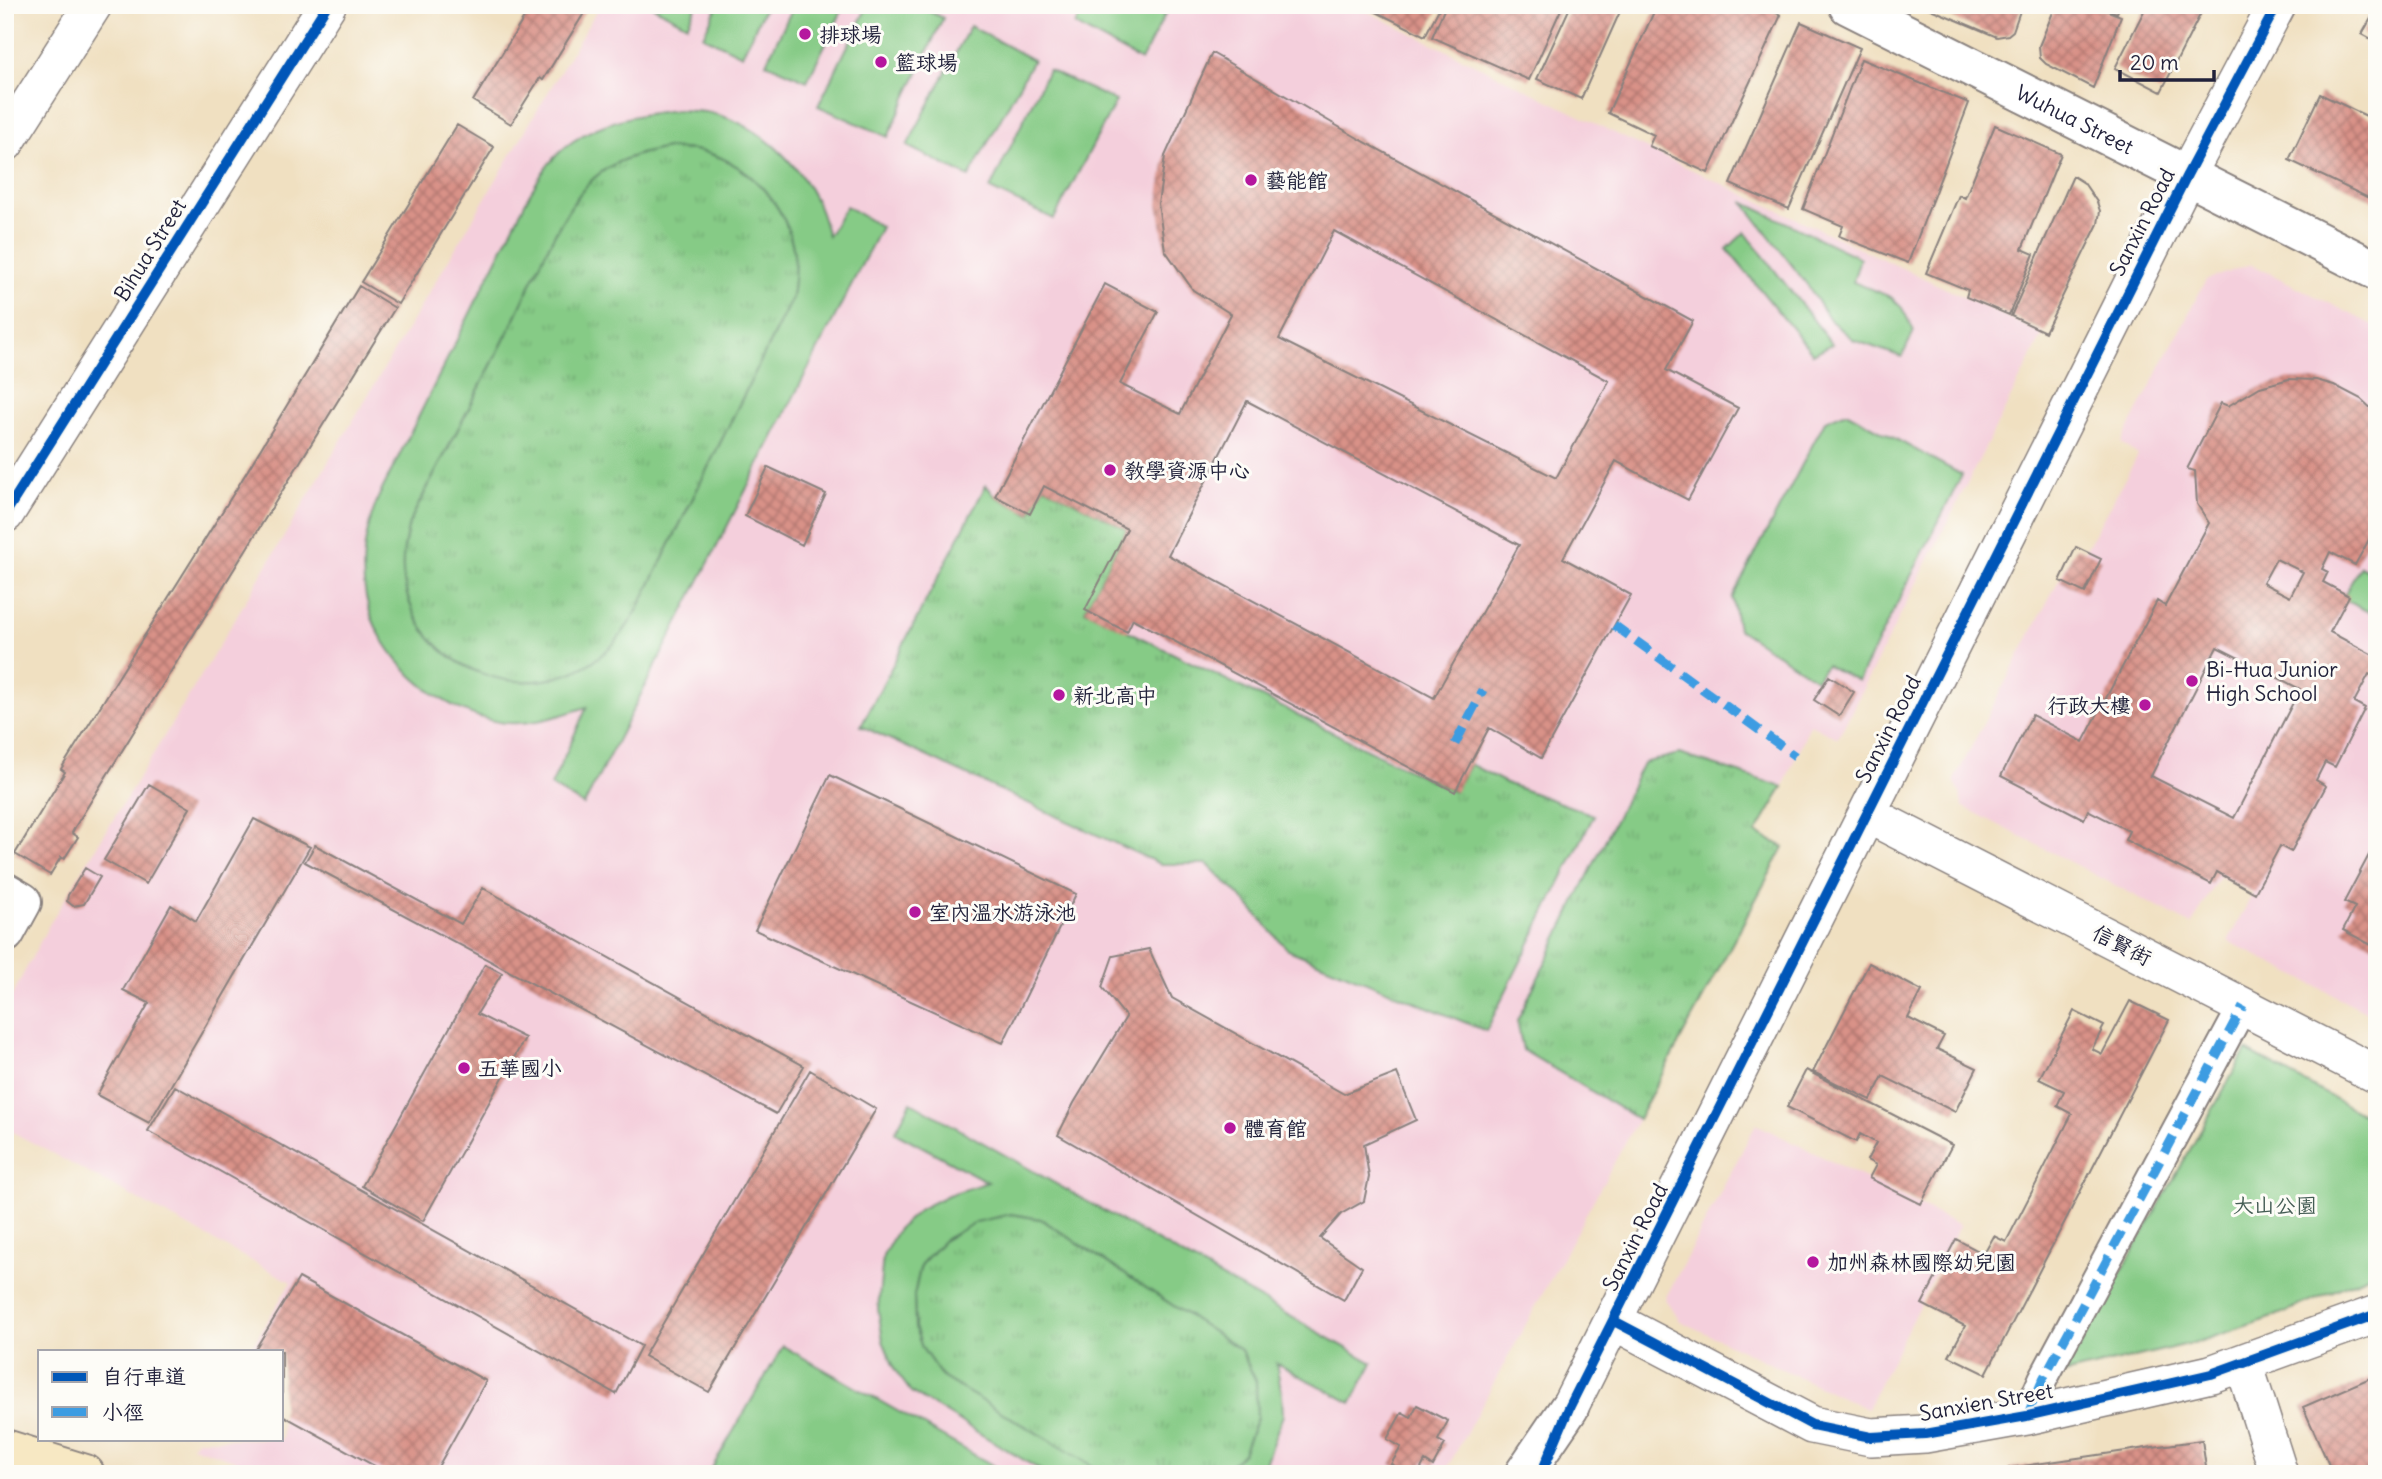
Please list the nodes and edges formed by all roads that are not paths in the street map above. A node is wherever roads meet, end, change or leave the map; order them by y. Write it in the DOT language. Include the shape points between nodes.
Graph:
graph roads {
  1 [pos="93,5"];
  2 [pos="327,5"];
  3 [pos="1848,5"];
  4 [pos="2277,5"];
  5 [pos="5,143"];
  6 [pos="2187,176"];
  7 [pos="2377,271"];
  8 [pos="5,514"];
  9 [pos="1867,814"];
  10 [pos="5,892"];
  11 [pos="5,933"];
  12 [pos="2243,1006"];
  13 [pos="2377,1074"];
  14 [pos="2377,1314"];
  15 [pos="1614,1321"];
  16 [pos="2244,1364"];
  17 [pos="1569,1408"];
  18 [pos="2027,1416"];
  19 [pos="5,1449"];
  20 [pos="85,1474"];
  21 [pos="1524,1474"];
  22 [pos="1541,1474"];
  23 [pos="2278,1474"];
  1 -- 5 [label="street"];
  2 -- 8 [label="street, Bihua Street"];
  3 -- 6 [label="street, Wuhua Street"];
  4 -- 6 [label="street, Sanxin Road"];
  6 -- 7 [label="street, Wuhua Street"];
  6 -- 9 [label="street, Sanxin Road"];
  9 -- 12 [label="street, 信賢街"];
  9 -- 15 [label="street, Sanxin Road"];
  10 -- 11 [label="street" via="22,902"];
  12 -- 13 [label="street, 信賢街"];
  12 -- 18 [label="street"];
  14 -- 16 [label="street, Sanxien Street"];
  15 -- 17 [label="street, Sanxin Road"];
  15 -- 18 [label="street, Sanxien Street" via="1812,1425 1871,1437 1925,1434"];
  16 -- 18 [label="street, Sanxien Street"];
  16 -- 23 [label="street"];
  17 -- 21 [label="street, Sanxin Road"];
  17 -- 22 [label="street, Sanxin Road"];
  19 -- 20 [label="main road"];
}
